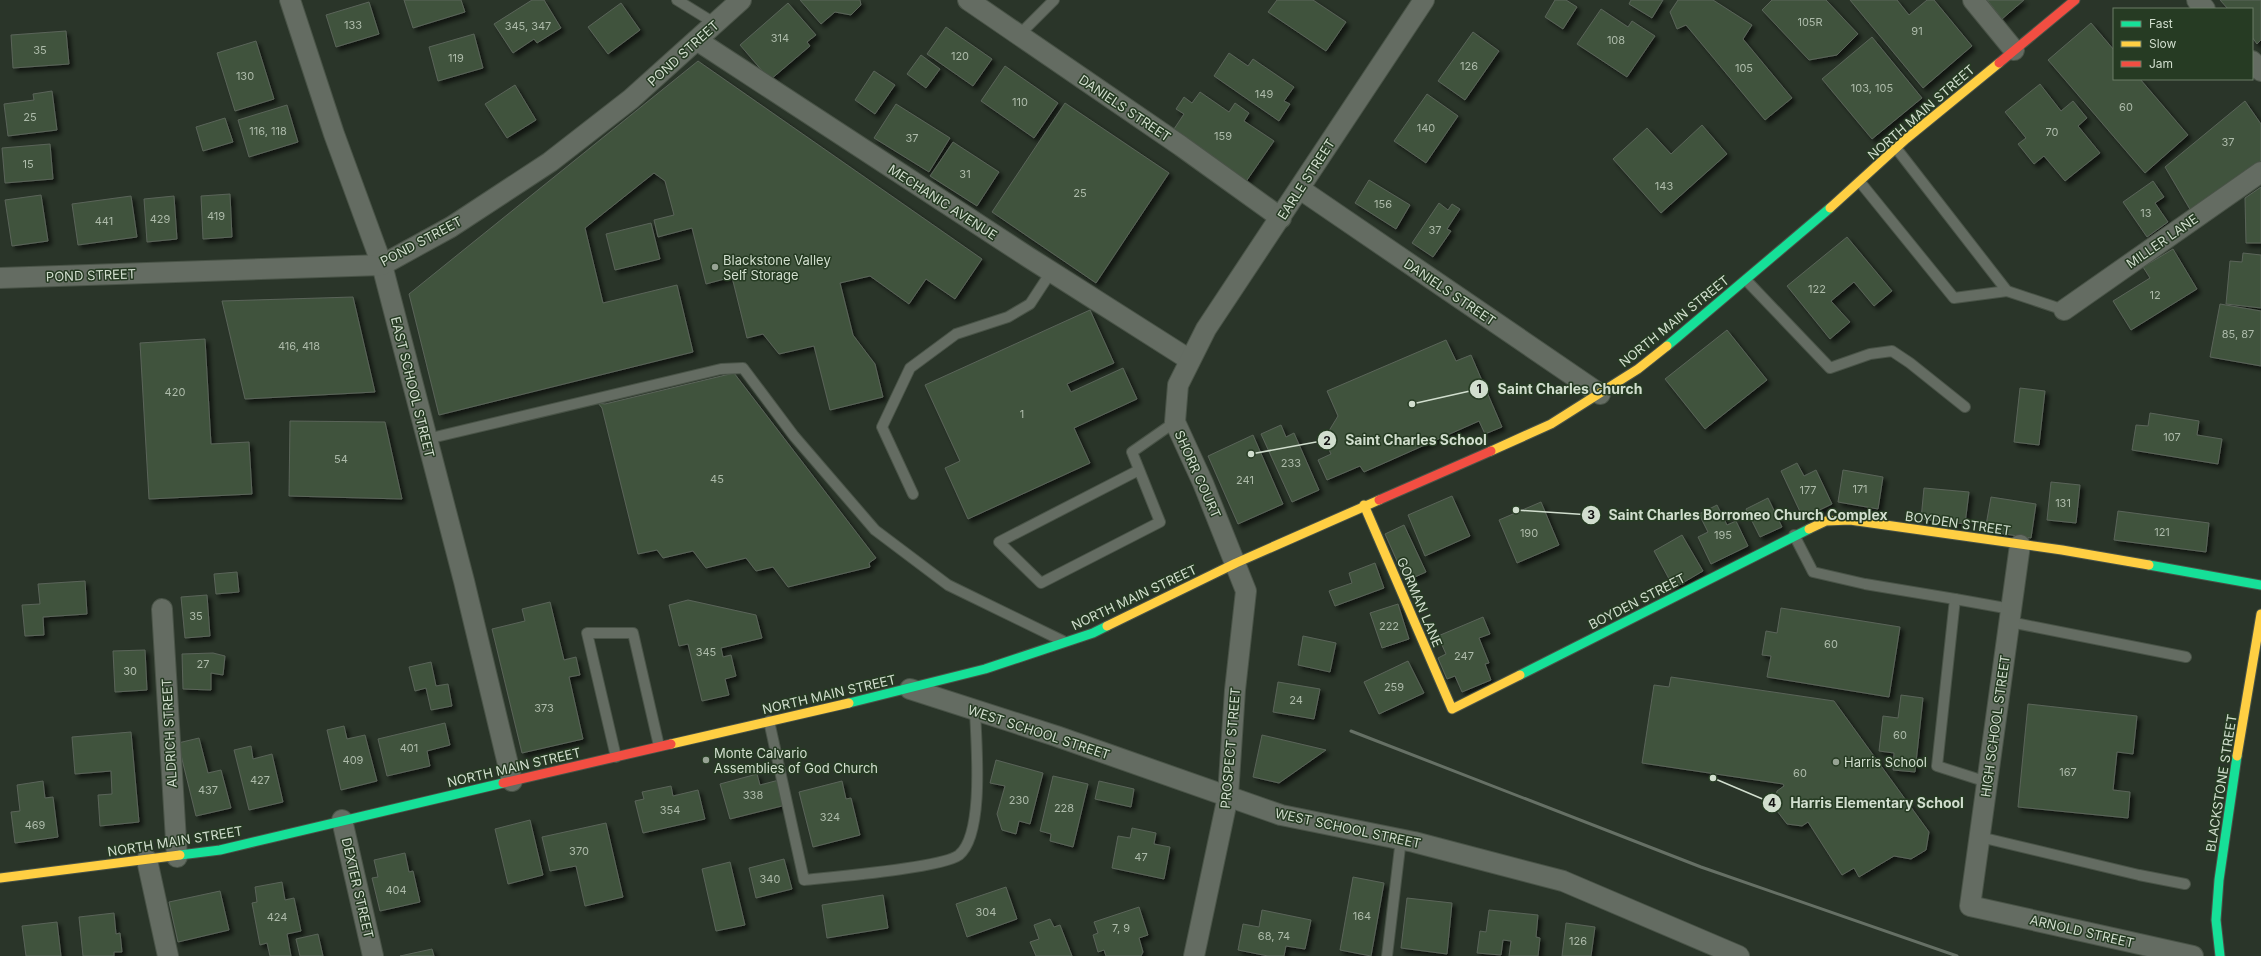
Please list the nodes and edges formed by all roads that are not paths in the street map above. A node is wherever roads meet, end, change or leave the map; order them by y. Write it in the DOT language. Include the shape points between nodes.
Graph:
graph roads {
  1 [pos="290,0"];
  2 [pos="677,0"];
  3 [pos="741,0"];
  4 [pos="968,0"];
  5 [pos="1054,0"];
  6 [pos="1424,0"];
  7 [pos="1973,0"];
  8 [pos="2075,0"];
  9 [pos="2197,0"];
  10 [pos="2204,8"];
  11 [pos="716,24"];
  12 [pos="1019,36"];
  13 [pos="698,41"];
  14 [pos="2014,50"];
  15 [pos="2253,62"];
  16 [pos="2261,70"];
  17 [pos="1896,148"];
  18 [pos="2261,172"];
  19 [pos="1860,182"];
  20 [pos="1300,189"];
  21 [pos="1281,218"];
  22 [pos="382,265"];
  23 [pos="1051,272"];
  24 [pos="0,278"];
  25 [pos="1746,280"];
  26 [pos="2007,291"];
  27 [pos="2064,310"];
  28 [pos="1190,360"];
  29 [pos="1600,394"];
  30 [pos="1965,407"];
  31 [pos="1175,422"];
  32 [pos="427,439"];
  33 [pos="1139,470"];
  34 [pos="912,494"];
  35 [pos="1364,506"];
  36 [pos="1794,536"];
  37 [pos="2020,545"];
  38 [pos="1236,563"];
  39 [pos="2261,584"];
  40 [pos="1955,599"];
  41 [pos="162,609"];
  42 [pos="2261,614"];
  43 [pos="2010,615"];
  44 [pos="1065,642"];
  45 [pos="2186,657"];
  46 [pos="910,689"];
  47 [pos="1452,709"];
  48 [pos="975,710"];
  49 [pos="769,722"];
  50 [pos="659,746"];
  51 [pos="616,757"];
  52 [pos="512,781"];
  53 [pos="1987,782"];
  54 [pos="1228,796"];
  55 [pos="342,820"];
  56 [pos="1980,837"];
  57 [pos="1401,839"];
  58 [pos="177,857"];
  59 [pos="147,860"];
  60 [pos="0,878"];
  61 [pos="2185,884"];
  62 [pos="1970,906"];
  63 [pos="168,956"];
  64 [pos="373,956"];
  65 [pos="1194,956"];
  66 [pos="1387,956"];
  67 [pos="1739,956"];
  68 [pos="2193,956"];
  69 [pos="2220,956"];
  1 -- 22 [label="street, EAST SCHOOL STREET" via="334,134"];
  2 -- 11 [label="lane"];
  3 -- 11 [label="street, POND STREET"];
  4 -- 12 [label="street, DANIELS STREET"];
  5 -- 12 [label="lane"];
  6 -- 20 [label="street, EARLE STREET"];
  7 -- 14 [label="street"];
  8 -- 14 [label="street, NORTH MAIN STREET"];
  9 -- 10 [label="street"];
  11 -- 13 [label="street, POND STREET"];
  12 -- 21 [label="street, DANIELS STREET" via="1181,146"];
  13 -- 22 [label="street, POND STREET" via="631,100 550,162 451,227"];
  13 -- 23 [label="street, MECHANIC AVENUE"];
  14 -- 17 [label="street, NORTH MAIN STREET"];
  15 -- 16 [label="street"];
  17 -- 19 [label="street, NORTH MAIN STREET"];
  17 -- 26 [label="lane"];
  18 -- 27 [label="street, MILLER LANE"];
  19 -- 25 [label="street, NORTH MAIN STREET"];
  19 -- 26 [label="lane" via="1954,298"];
  20 -- 21 [label="street, EARLE STREET"];
  20 -- 29 [label="street, DANIELS STREET"];
  21 -- 28 [label="street, EARLE STREET" via="1206,329"];
  22 -- 24 [label="street, POND STREET"];
  22 -- 32 [label="street, EAST SCHOOL STREET"];
  23 -- 28 [label="street, MECHANIC AVENUE"];
  23 -- 34 [label="lane" via="1030,304 1008,317 956,334 910,368 882,427"];
  25 -- 29 [label="street, NORTH MAIN STREET" via="1638,369"];
  25 -- 30 [label="lane" via="1830,368 1870,354 1892,351"];
  26 -- 27 [label="lane"];
  28 -- 31 [label="street, SHORR COURT" via="1178,385"];
  29 -- 35 [label="street, NORTH MAIN STREET" via="1538,430"];
  31 -- 33 [label="lane" via="1132,452"];
  31 -- 38 [label="street, SHORR COURT"];
  32 -- 44 [label="lane" via="721,369 742,368 794,436 875,530 948,585"];
  32 -- 52 [label="street, EAST SCHOOL STREET"];
  33 -- 33 [label="lane" via="1160,522 1146,530 1041,583 999,542"];
  35 -- 38 [label="street, NORTH MAIN STREET"];
  35 -- 47 [label="street, GORMAN LANE"];
  36 -- 37 [label="street, BOYDEN STREET" via="1826,521 1850,520"];
  36 -- 40 [label="lane" via="1813,572 1865,584"];
  36 -- 47 [label="street, BOYDEN STREET"];
  37 -- 39 [label="street, BOYDEN STREET"];
  37 -- 43 [label="street, HIGH SCHOOL STREET"];
  38 -- 44 [label="street, NORTH MAIN STREET" via="1093,633"];
  38 -- 54 [label="street, PROSPECT STREET" via="1246,591"];
  40 -- 43 [label="lane"];
  40 -- 53 [label="lane" via="1937,766"];
  41 -- 58 [label="street, ALDRICH STREET"];
  42 -- 69 [label="street, BLACKSTONE STREET" via="2219,880 2216,920"];
  43 -- 45 [label="lane"];
  43 -- 53 [label="street, HIGH SCHOOL STREET"];
  44 -- 46 [label="street, NORTH MAIN STREET" via="985,669"];
  46 -- 48 [label="street, WEST SCHOOL STREET"];
  46 -- 49 [label="street, NORTH MAIN STREET"];
  48 -- 49 [label="lane" via="978,776 974,823 968,842 960,855 930,865 804,880"];
  48 -- 54 [label="street, WEST SCHOOL STREET"];
  49 -- 50 [label="street, NORTH MAIN STREET"];
  50 -- 51 [label="street, NORTH MAIN STREET"];
  50 -- 51 [label="lane" via="633,633 587,633"];
  51 -- 52 [label="street, NORTH MAIN STREET"];
  52 -- 55 [label="street, NORTH MAIN STREET"];
  53 -- 56 [label="street, HIGH SCHOOL STREET"];
  54 -- 57 [label="street, WEST SCHOOL STREET" via="1281,815"];
  54 -- 65 [label="street, PROSPECT STREET"];
  55 -- 58 [label="street, NORTH MAIN STREET" via="220,850"];
  55 -- 64 [label="street, DEXTER STREET"];
  56 -- 61 [label="lane"];
  56 -- 62 [label="street, HIGH SCHOOL STREET"];
  57 -- 66 [label="lane"];
  57 -- 67 [label="street, WEST SCHOOL STREET" via="1563,881"];
  58 -- 59 [label="street, NORTH MAIN STREET"];
  59 -- 60 [label="street, NORTH MAIN STREET"];
  59 -- 63 [label="street"];
  62 -- 68 [label="street, ARNOLD STREET"];
}
